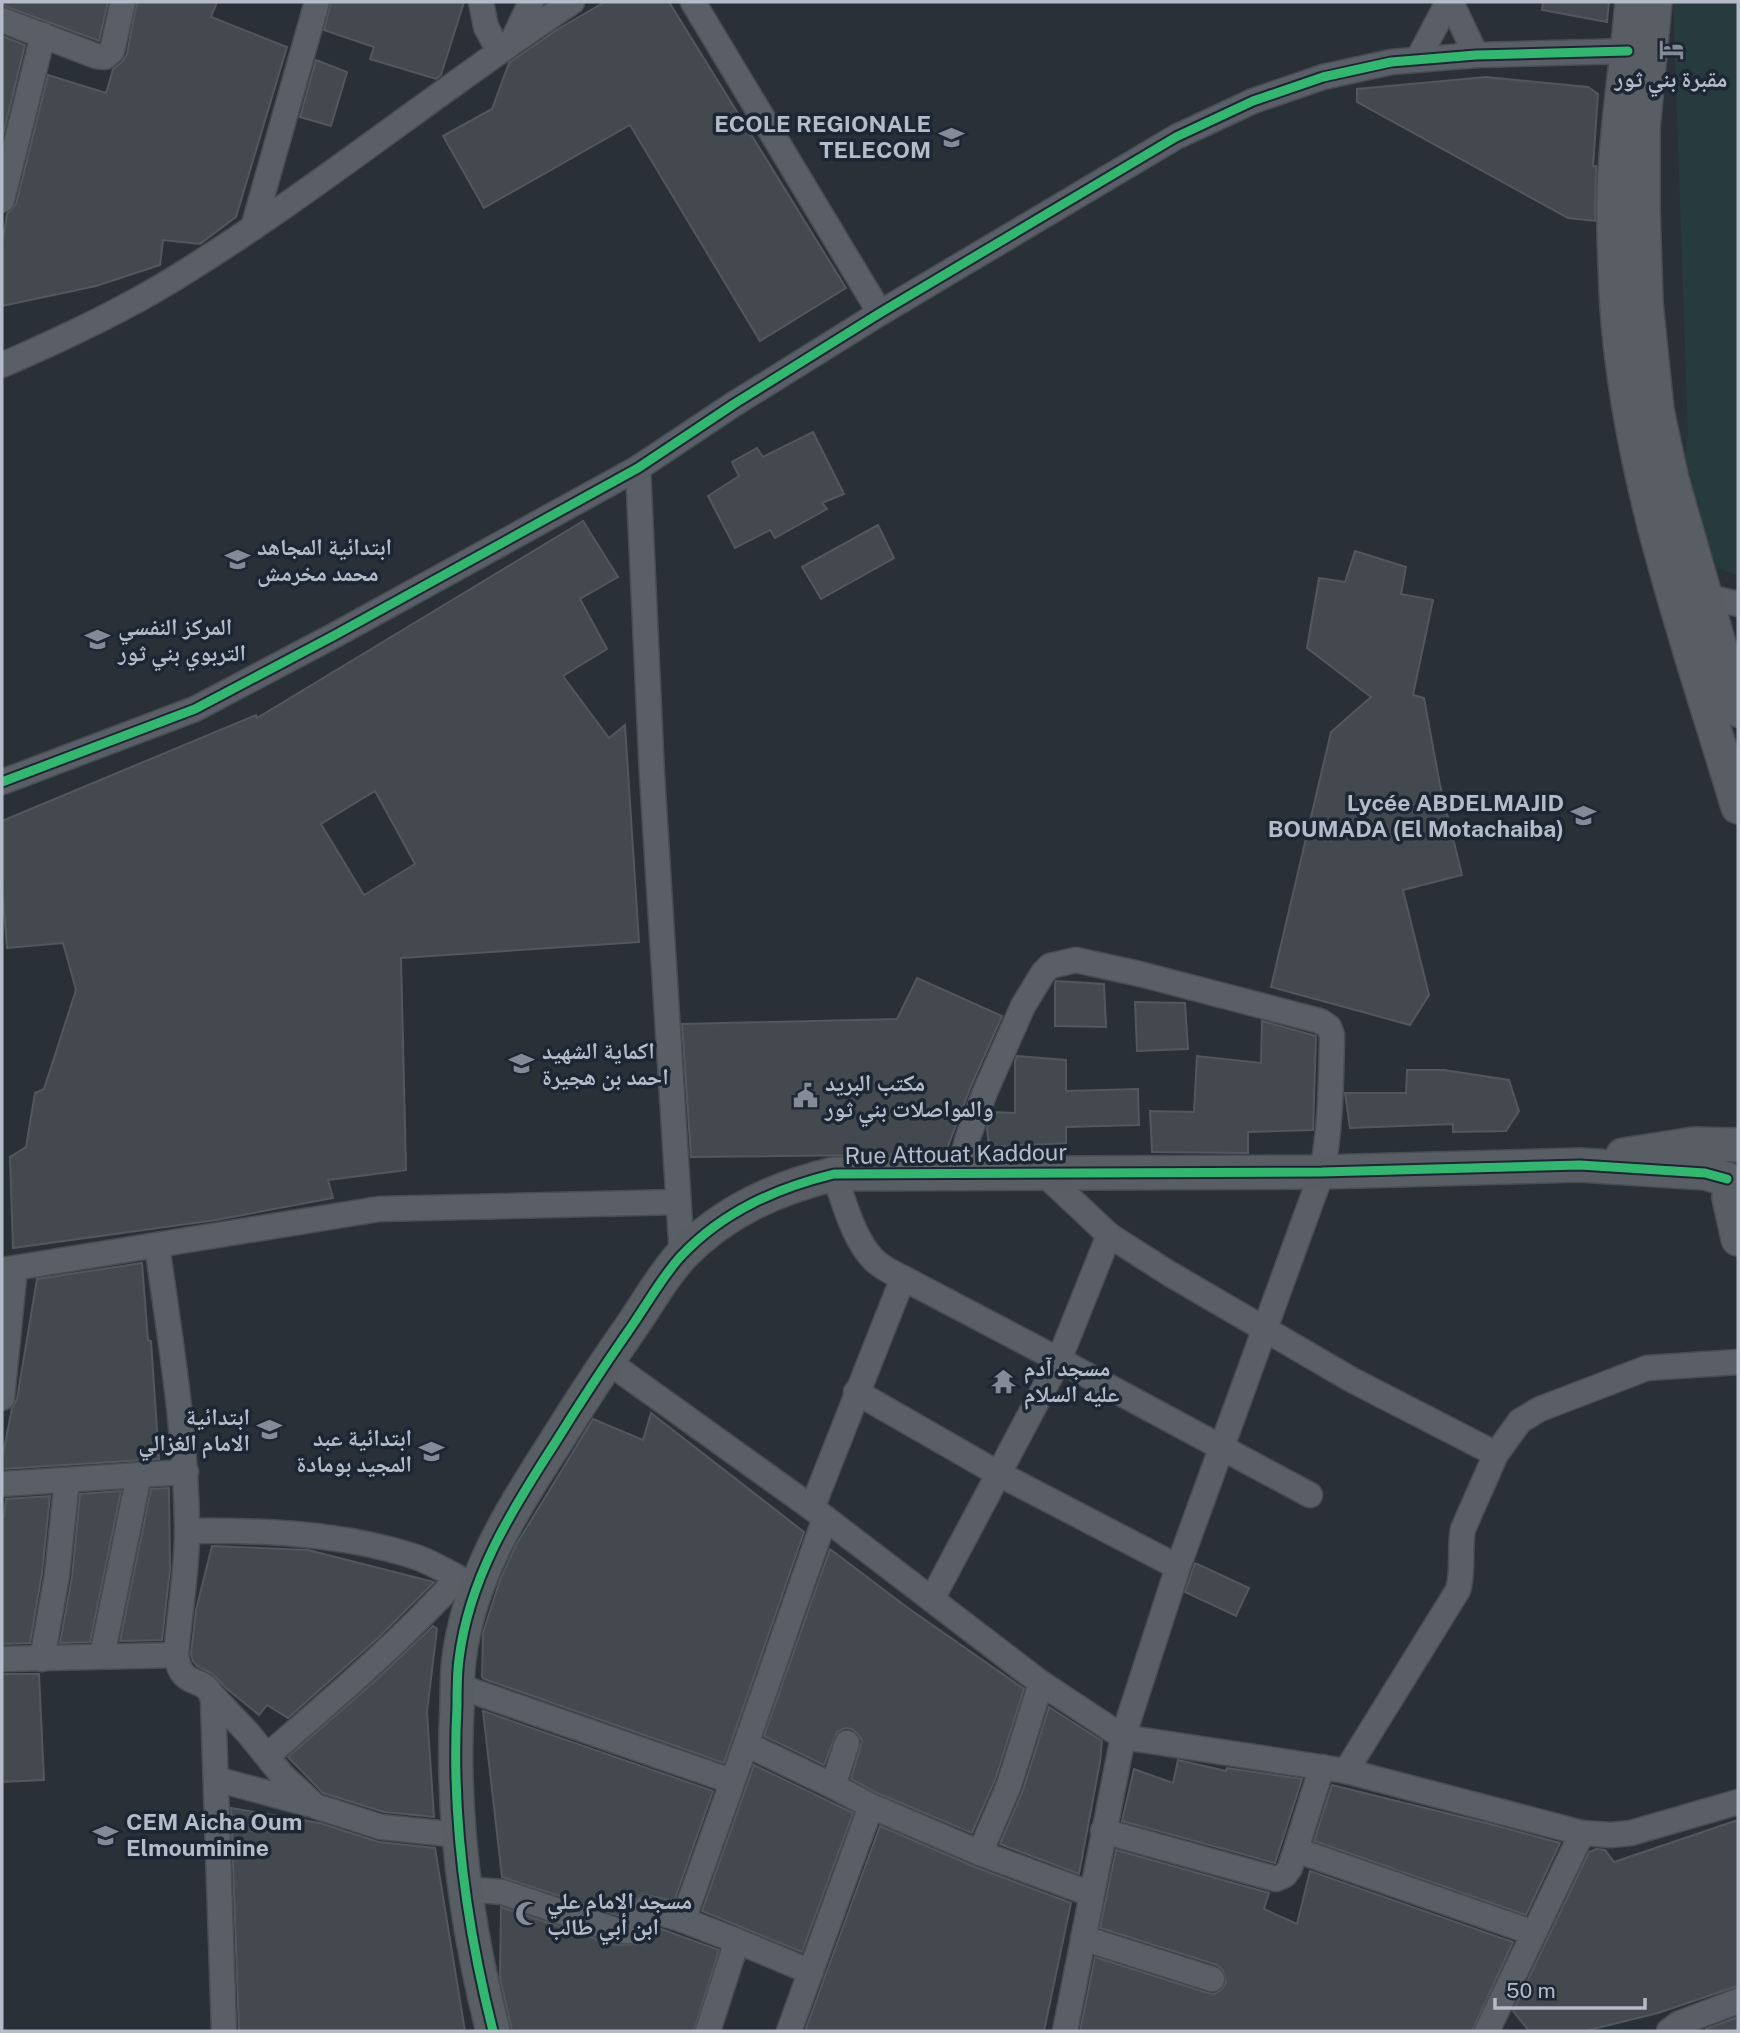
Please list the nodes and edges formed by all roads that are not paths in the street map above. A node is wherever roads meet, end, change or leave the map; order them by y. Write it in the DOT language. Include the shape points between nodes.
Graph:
graph roads {
  1 [pos="123,2"];
  2 [pos="317,2"];
  3 [pos="481,2"];
  4 [pos="531,2"];
  5 [pos="572,2"];
  6 [pos="1449,2"];
  7 [pos="1632,2"];
  8 [pos="1655,2"];
  9 [pos="702,5"];
  10 [pos="2,20"];
  11 [pos="43,35"];
  12 [pos="506,46"];
  13 [pos="1628,51"];
  14 [pos="1476,55"];
  15 [pos="1418,59"];
  16 [pos="2,200"];
  17 [pos="253,228"];
  18 [pos="880,313"];
  19 [pos="2,365"];
  20 [pos="638,468"];
  21 [pos="1690,598"];
  22 [pos="1738,604"];
  23 [pos="1738,710"];
  24 [pos="2,782"];
  25 [pos="1738,807"];
  26 [pos="1738,1145"];
  27 [pos="1580,1165"];
  28 [pos="1041,1171"];
  29 [pos="1322,1171"];
  30 [pos="959,1173"];
  31 [pos="834,1174"];
  32 [pos="1728,1182"];
  33 [pos="678,1202"];
  34 [pos="1109,1235"];
  35 [pos="1738,1239"];
  36 [pos="157,1245"];
  37 [pos="682,1256"];
  38 [pos="8,1269"];
  39 [pos="903,1278"];
  40 [pos="1264,1329"];
  41 [pos="1059,1360"];
  42 [pos="607,1361"];
  43 [pos="1738,1362"];
  44 [pos="856,1392"];
  45 [pos="2,1398"];
  46 [pos="1221,1447"];
  47 [pos="1496,1454"];
  48 [pos="186,1472"];
  49 [pos="999,1474"];
  50 [pos="139,1475"];
  51 [pos="67,1480"];
  52 [pos="2,1484"];
  53 [pos="1310,1495"];
  54 [pos="819,1513"];
  55 [pos="187,1531"];
  56 [pos="1178,1567"];
  57 [pos="467,1583"];
  58 [pos="932,1598"];
  59 [pos="176,1655"];
  60 [pos="102,1656"];
  61 [pos="2,1659"];
  62 [pos="42,1660"];
  63 [pos="1041,1683"];
  64 [pos="457,1686"];
  65 [pos="212,1695"];
  66 [pos="1123,1737"];
  67 [pos="847,1743"];
  68 [pos="746,1744"];
  69 [pos="267,1756"];
  70 [pos="1334,1769"];
  71 [pos="216,1779"];
  72 [pos="731,1782"];
  73 [pos="833,1786"];
  74 [pos="1738,1802"];
  75 [pos="871,1805"];
  76 [pos="315,1806"];
  77 [pos="1103,1831"];
  78 [pos="1582,1833"];
  79 [pos="459,1835"];
  80 [pos="1296,1850"];
  81 [pos="980,1853"];
  82 [pos="464,1889"];
  83 [pos="1091,1894"];
  84 [pos="683,1920"];
  85 [pos="1534,1933"];
  86 [pos="1083,1938"];
  87 [pos="737,1941"];
  88 [pos="811,1972"];
  89 [pos="1212,1979"];
  90 [pos="1738,2001"];
  91 [pos="225,2031"];
  92 [pos="493,2031"];
  93 [pos="708,2031"];
  94 [pos="789,2031"];
  95 [pos="1065,2031"];
  96 [pos="1487,2031"];
  97 [pos="1670,2031"];
  1 -- 11 [label="street" via="112,51 105,57"];
  2 -- 17 [label="street"];
  3 -- 12 [label="street" via="486,27"];
  4 -- 12 [label="street"];
  5 -- 12 [label="street"];
  6 -- 14 [label="street"];
  6 -- 15 [label="street"];
  7 -- 13 [label="street"];
  8 -- 21 [label="street" via="1643,129 1646,303 1663,442"];
  9 -- 18 [label="street"];
  10 -- 11 [label="street"];
  11 -- 16 [label="street"];
  12 -- 17 [label="street"];
  13 -- 14 [label="street"];
  13 -- 21 [label="street" via="1614,192 1618,311 1633,432 1647,495"];
  14 -- 15 [label="street"];
  15 -- 18 [label="street" via="1323,77 1253,101 1176,137"];
  17 -- 19 [label="street" via="170,281 64,338"];
  18 -- 20 [label="street"];
  20 -- 24 [label="street" via="195,709"];
  20 -- 33 [label="street"];
  21 -- 22 [label="street"];
  21 -- 23 [label="street"];
  21 -- 25 [label="street"];
  26 -- 27 [label="street" via="1668,1147"];
  26 -- 32 [label="street" via="1726,1160"];
  27 -- 29 [label="street, Rue Attouat Kaddour"];
  27 -- 32 [label="street, Rue Attouat Kaddour"];
  28 -- 29 [label="street, Rue Attouat Kaddour"];
  28 -- 30 [label="street, Rue Attouat Kaddour"];
  28 -- 34 [label="street"];
  29 -- 30 [label="street" via="1331,1086 1329,1027 1076,960 1050,966 1023,1006 985,1092"];
  29 -- 40 [label="street"];
  30 -- 31 [label="street, Rue Attouat Kaddour"];
  31 -- 37 [label="street, Rue Attouat Kaddour" via="803,1181 744,1206"];
  31 -- 39 [label="street" via="866,1250 885,1269"];
  32 -- 35 [label="street"];
  33 -- 36 [label="street" via="379,1209"];
  33 -- 37 [label="street"];
  34 -- 40 [label="street"];
  34 -- 41 [label="street"];
  36 -- 38 [label="street"];
  36 -- 48 [label="street"];
  37 -- 42 [label="street, Rue Attouat Kaddour"];
  38 -- 45 [label="street"];
  39 -- 41 [label="street"];
  39 -- 44 [label="street"];
  40 -- 46 [label="street"];
  40 -- 47 [label="street"];
  41 -- 46 [label="street"];
  41 -- 49 [label="street"];
  42 -- 54 [label="street"];
  42 -- 57 [label="street, Rue Attouat Kaddour"];
  43 -- 47 [label="street" via="1632,1374 1540,1409 1521,1422"];
  44 -- 49 [label="street"];
  44 -- 54 [label="street"];
  46 -- 53 [label="street"];
  46 -- 56 [label="street"];
  47 -- 70 [label="street" via="1463,1529 1458,1590"];
  48 -- 50 [label="street"];
  48 -- 55 [label="street"];
  49 -- 56 [label="street"];
  49 -- 58 [label="street"];
  50 -- 51 [label="street"];
  50 -- 60 [label="street"];
  51 -- 52 [label="street"];
  51 -- 62 [label="street"];
  54 -- 58 [label="street"];
  54 -- 68 [label="street"];
  55 -- 57 [label="street" via="353,1542 428,1561"];
  55 -- 59 [label="street"];
  56 -- 66 [label="street"];
  57 -- 64 [label="street, Rue Attouat Kaddour" via="468,1611"];
  57 -- 69 [label="street"];
  58 -- 63 [label="street"];
  59 -- 60 [label="street"];
  59 -- 65 [label="street" via="185,1678 204,1685"];
  60 -- 62 [label="street"];
  61 -- 62 [label="street"];
  63 -- 66 [label="street"];
  63 -- 81 [label="street" via="1009,1786"];
  64 -- 72 [label="street"];
  64 -- 79 [label="street, Rue Attouat Kaddour" via="454,1749"];
  65 -- 69 [label="street"];
  65 -- 71 [label="street"];
  66 -- 70 [label="street"];
  66 -- 77 [label="street"];
  67 -- 73 [label="street"];
  68 -- 72 [label="street"];
  68 -- 73 [label="street"];
  69 -- 76 [label="street"];
  70 -- 78 [label="street"];
  70 -- 80 [label="street"];
  71 -- 76 [label="street"];
  71 -- 91 [label="street"];
  72 -- 84 [label="street"];
  73 -- 75 [label="street"];
  74 -- 78 [label="street" via="1631,1833"];
  75 -- 81 [label="street"];
  75 -- 88 [label="street"];
  76 -- 79 [label="street" via="381,1827"];
  77 -- 80 [label="street" via="1276,1880 1290,1868"];
  77 -- 83 [label="street"];
  78 -- 85 [label="street"];
  79 -- 82 [label="street, Rue Attouat Kaddour"];
  80 -- 85 [label="street"];
  81 -- 83 [label="street"];
  82 -- 84 [label="street" via="502,1892 618,1931 635,1931 645,1908"];
  82 -- 92 [label="street, Rue Attouat Kaddour"];
  83 -- 86 [label="street"];
  84 -- 87 [label="street"];
  85 -- 96 [label="street"];
  86 -- 89 [label="street"];
  86 -- 95 [label="street"];
  87 -- 88 [label="street"];
  87 -- 93 [label="street"];
  88 -- 94 [label="street"];
  90 -- 97 [label="street"];
}
